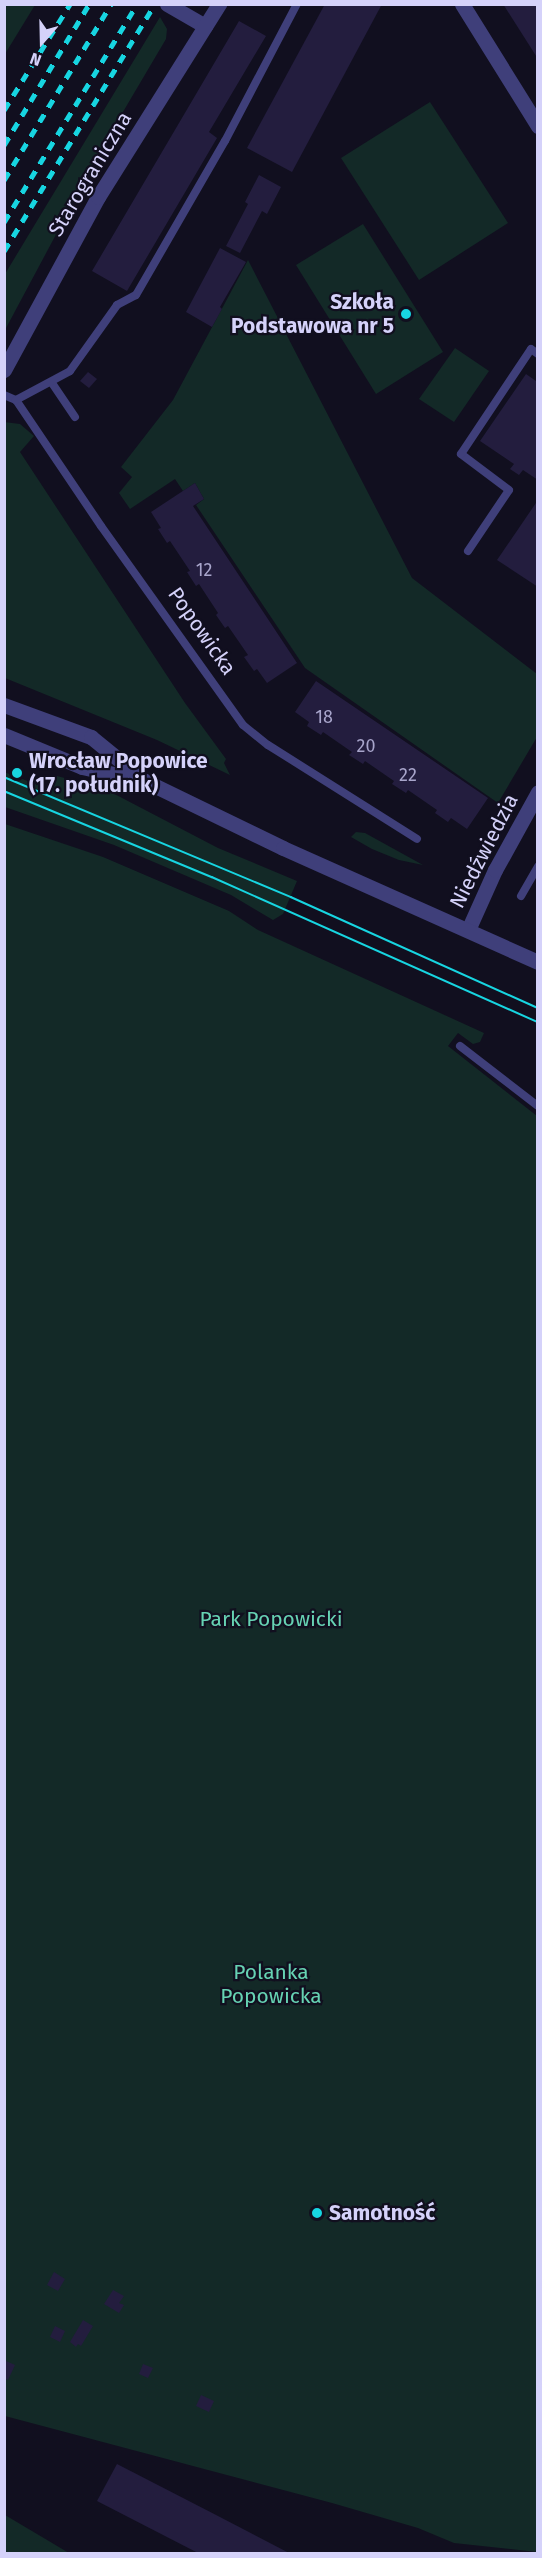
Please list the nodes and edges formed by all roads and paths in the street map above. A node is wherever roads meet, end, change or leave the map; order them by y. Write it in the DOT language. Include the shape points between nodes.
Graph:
graph roads {
  1 [pos="167,4"];
  2 [pos="219,4"];
  3 [pos="297,4"];
  4 [pos="462,4"];
  5 [pos="205,26"];
  6 [pos="537,126"];
  7 [pos="537,354"];
  8 [pos="4,370"];
  9 [pos="52,383"];
  10 [pos="4,395"];
  11 [pos="16,400"];
  12 [pos="75,417"];
  13 [pos="468,551"];
  14 [pos="4,705"];
  15 [pos="4,735"];
  16 [pos="145,781"];
  17 [pos="537,792"];
  18 [pos="417,839"];
  19 [pos="537,866"];
  20 [pos="521,896"];
  21 [pos="468,930"];
  22 [pos="537,962"];
  23 [pos="460,1046"];
  24 [pos="537,1106"];
  1 -- 5 [label="street"];
  2 -- 5 [label="street, Starograniczna"];
  3 -- 9 [label="lane" via="225,141 136,295 117,305 70,371"];
  4 -- 6 [label="street"];
  5 -- 8 [label="street, Starograniczna" via="98,197"];
  7 -- 13 [label="lane" via="531,349 461,454 509,490"];
  9 -- 11 [label="lane"];
  9 -- 12 [label="lane"];
  10 -- 11 [label="lane"];
  11 -- 18 [label="lane, Popowicka" via="243,725 268,745"];
  14 -- 16 [label="street" via="91,738"];
  15 -- 16 [label="street" via="82,766"];
  16 -- 21 [label="street" via="283,848"];
  17 -- 21 [label="street, Niedźwiedzia"];
  19 -- 20 [label="lane"];
  21 -- 22 [label="street"];
  23 -- 24 [label="lane"];
}
